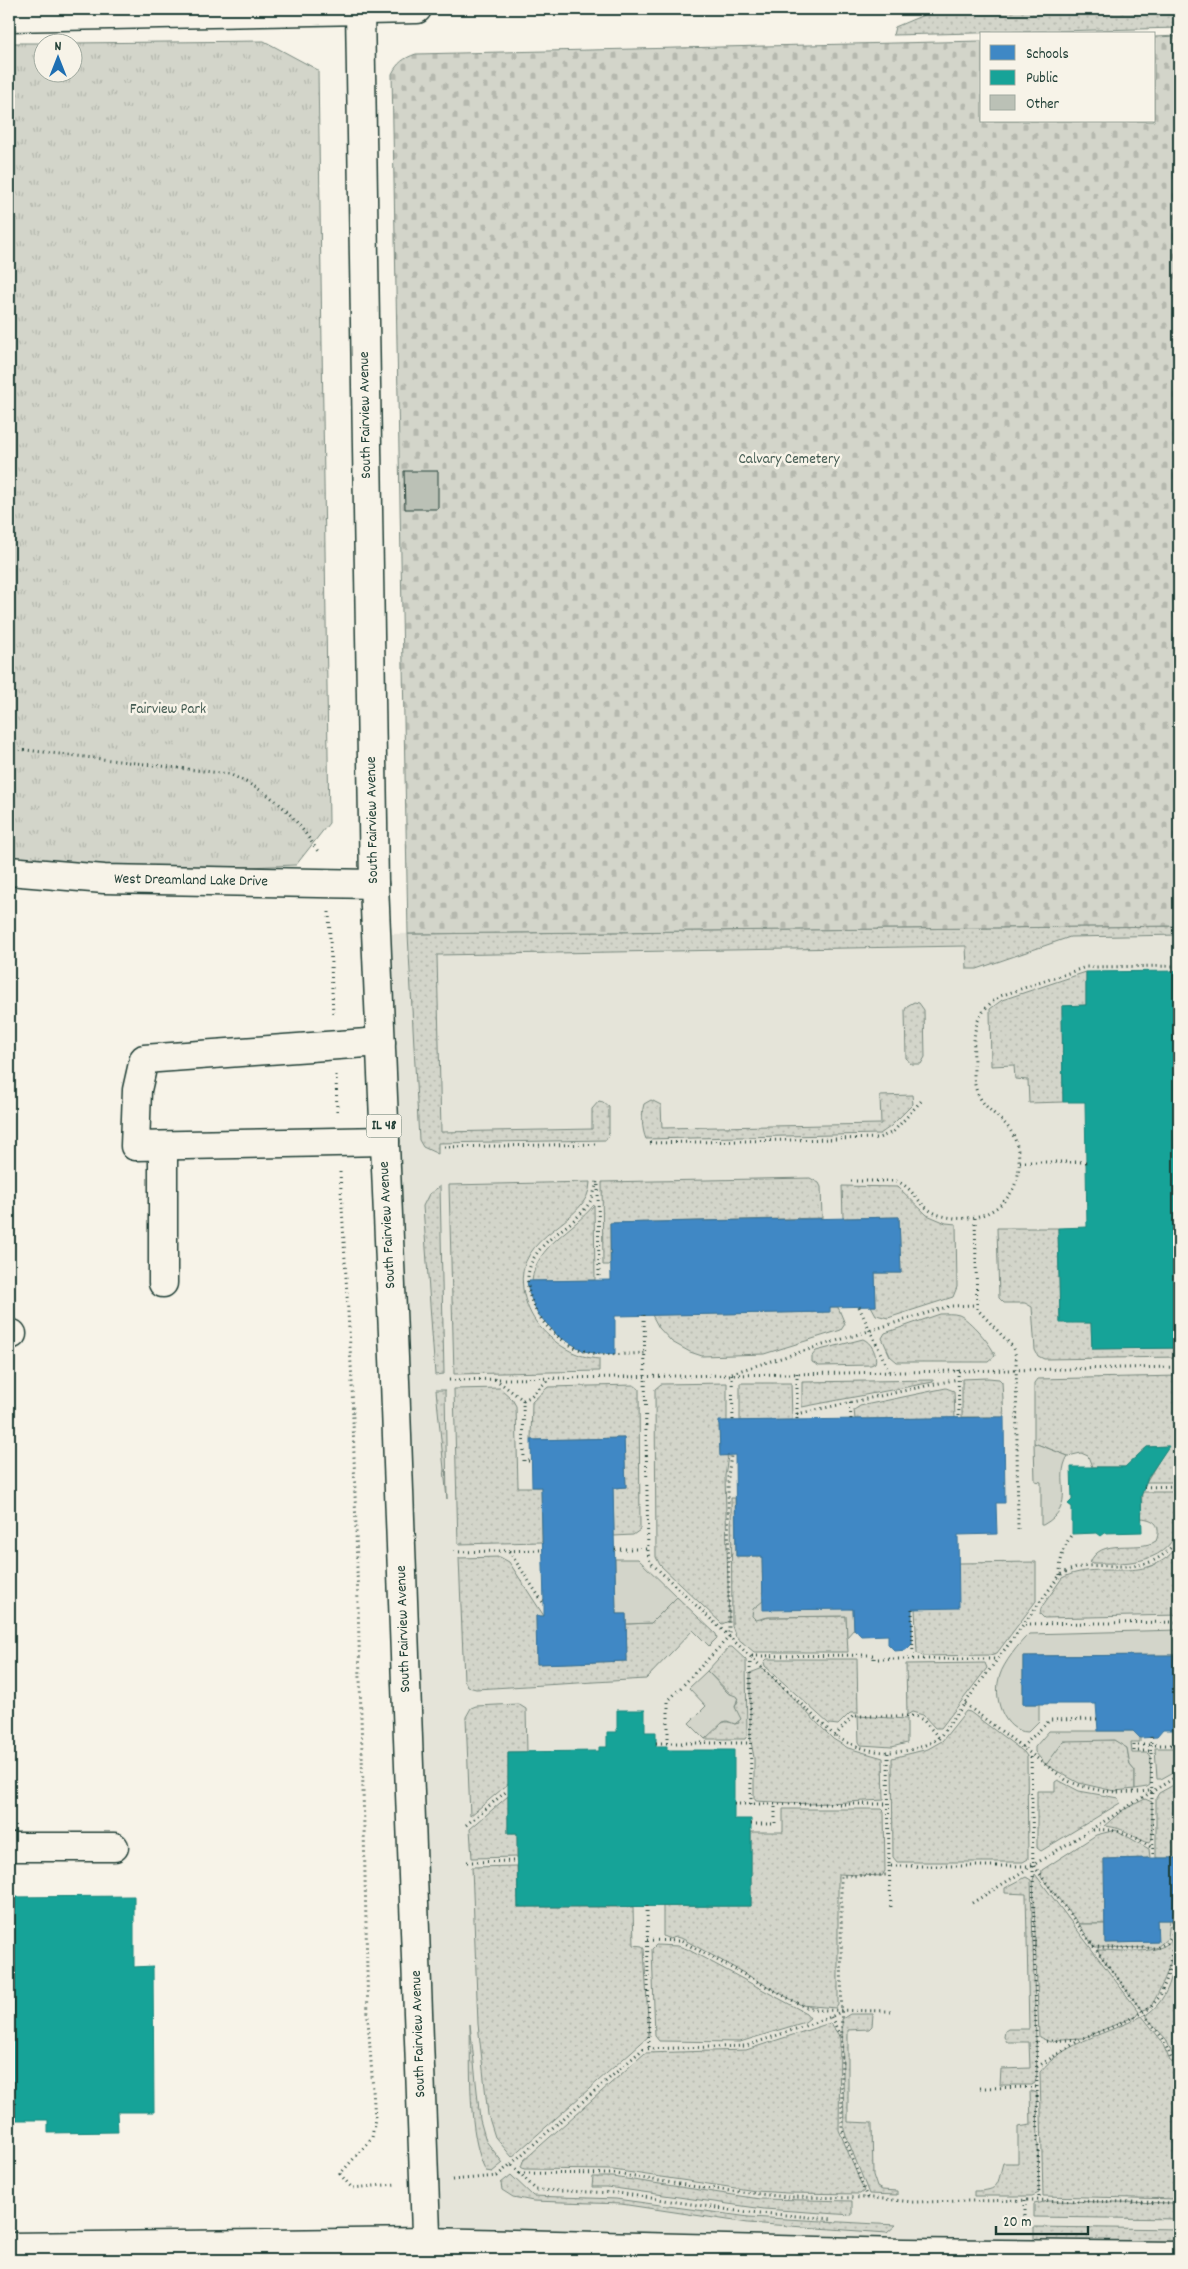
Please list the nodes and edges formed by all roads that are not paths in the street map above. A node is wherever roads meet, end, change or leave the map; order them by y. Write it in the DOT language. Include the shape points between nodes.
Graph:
graph roads {
  1 [pos="360,9"];
  2 [pos="417,9"];
  3 [pos="9,18"];
  4 [pos="9,871"];
  5 [pos="374,884"];
  6 [pos="381,1042"];
  7 [pos="385,1141"];
  8 [pos="163,1146"];
  9 [pos="163,1283"];
  10 [pos="9,1847"];
  11 [pos="114,1847"];
  12 [pos="9,2247"];
  13 [pos="426,2251"];
  14 [pos="1179,2256"];
  1 -- 2 [label="main road"];
  1 -- 3 [label="main road"];
  1 -- 5 [label="main road, South Fairview Avenue / IL 48"];
  4 -- 5 [label="main road, West Dreamland Lake Drive" via="104,879"];
  5 -- 6 [label="main road, South Fairview Avenue / IL 48"];
  6 -- 7 [label="main road, South Fairview Avenue / IL 48"];
  6 -- 8 [label="main road" via="144,1059 137,1090 134,1146"];
  7 -- 8 [label="main road"];
  7 -- 13 [label="main road, South Fairview Avenue / IL 48"];
  8 -- 9 [label="main road"];
  10 -- 11 [label="main road"];
  12 -- 13 [label="main road"];
  13 -- 14 [label="main road"];
}
